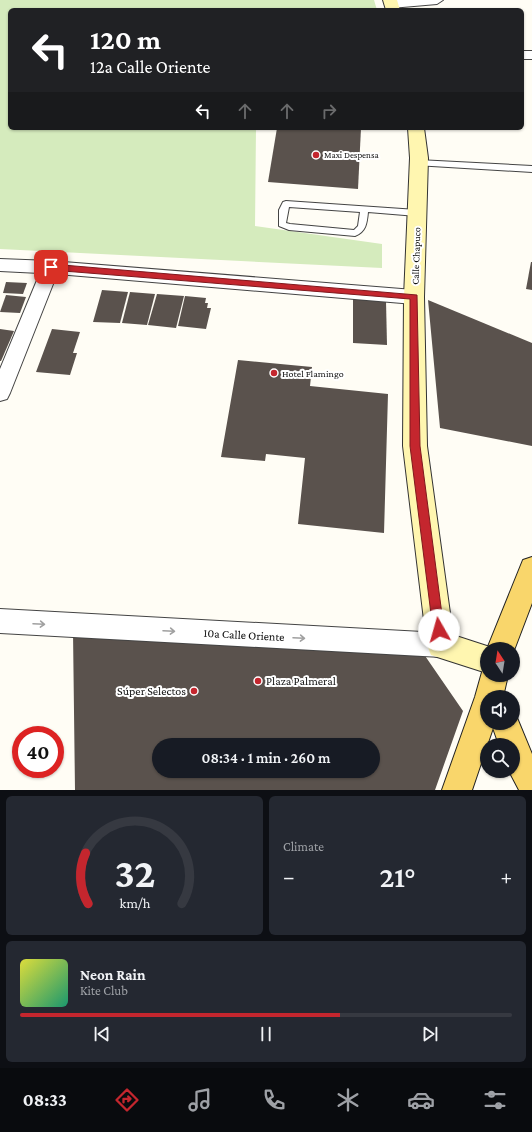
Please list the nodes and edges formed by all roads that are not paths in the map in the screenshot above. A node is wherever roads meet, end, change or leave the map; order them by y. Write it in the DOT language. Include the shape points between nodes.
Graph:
graph roads {
  1 [pos="437,0"];
  2 [pos="391,5"];
  3 [pos="416,130"];
  4 [pos="418,162"];
  5 [pos="532,169"];
  6 [pos="364,210"];
  7 [pos="417,213"];
  8 [pos="0,265"];
  9 [pos="51,267"];
  10 [pos="414,297"];
  11 [pos="0,393"];
  12 [pos="532,569"];
  13 [pos="0,621"];
  14 [pos="504,642"];
  15 [pos="441,646"];
  16 [pos="480,657"];
  17 [pos="480,724"];
  18 [pos="508,730"];
  19 [pos="532,783"];
  20 [pos="457,790"];
  1 -- 2 [label="street"];
  3 -- 4 [label="street, Calle Chapuco"];
  4 -- 5 [label="lane"];
  4 -- 7 [label="street, Calle Chapuco"];
  6 -- 6 [label="lane" via="286,204 282,224 289,227 355,233 363,225"];
  6 -- 7 [label="lane"];
  7 -- 10 [label="street, Calle Chapuco"];
  8 -- 9 [label="street"];
  9 -- 10 [label="street"];
  9 -- 11 [label="street"];
  10 -- 15 [label="street, Calle Chapuco" via="415,446"];
  12 -- 14 [label="main road"];
  13 -- 15 [label="street, 10a Calle Oriente, one-way"];
  15 -- 16 [label="street, 10a Calle Oriente"];
  17 -- 20 [label="main road"];
  18 -- 19 [label="main road" via="522,766"];
}
